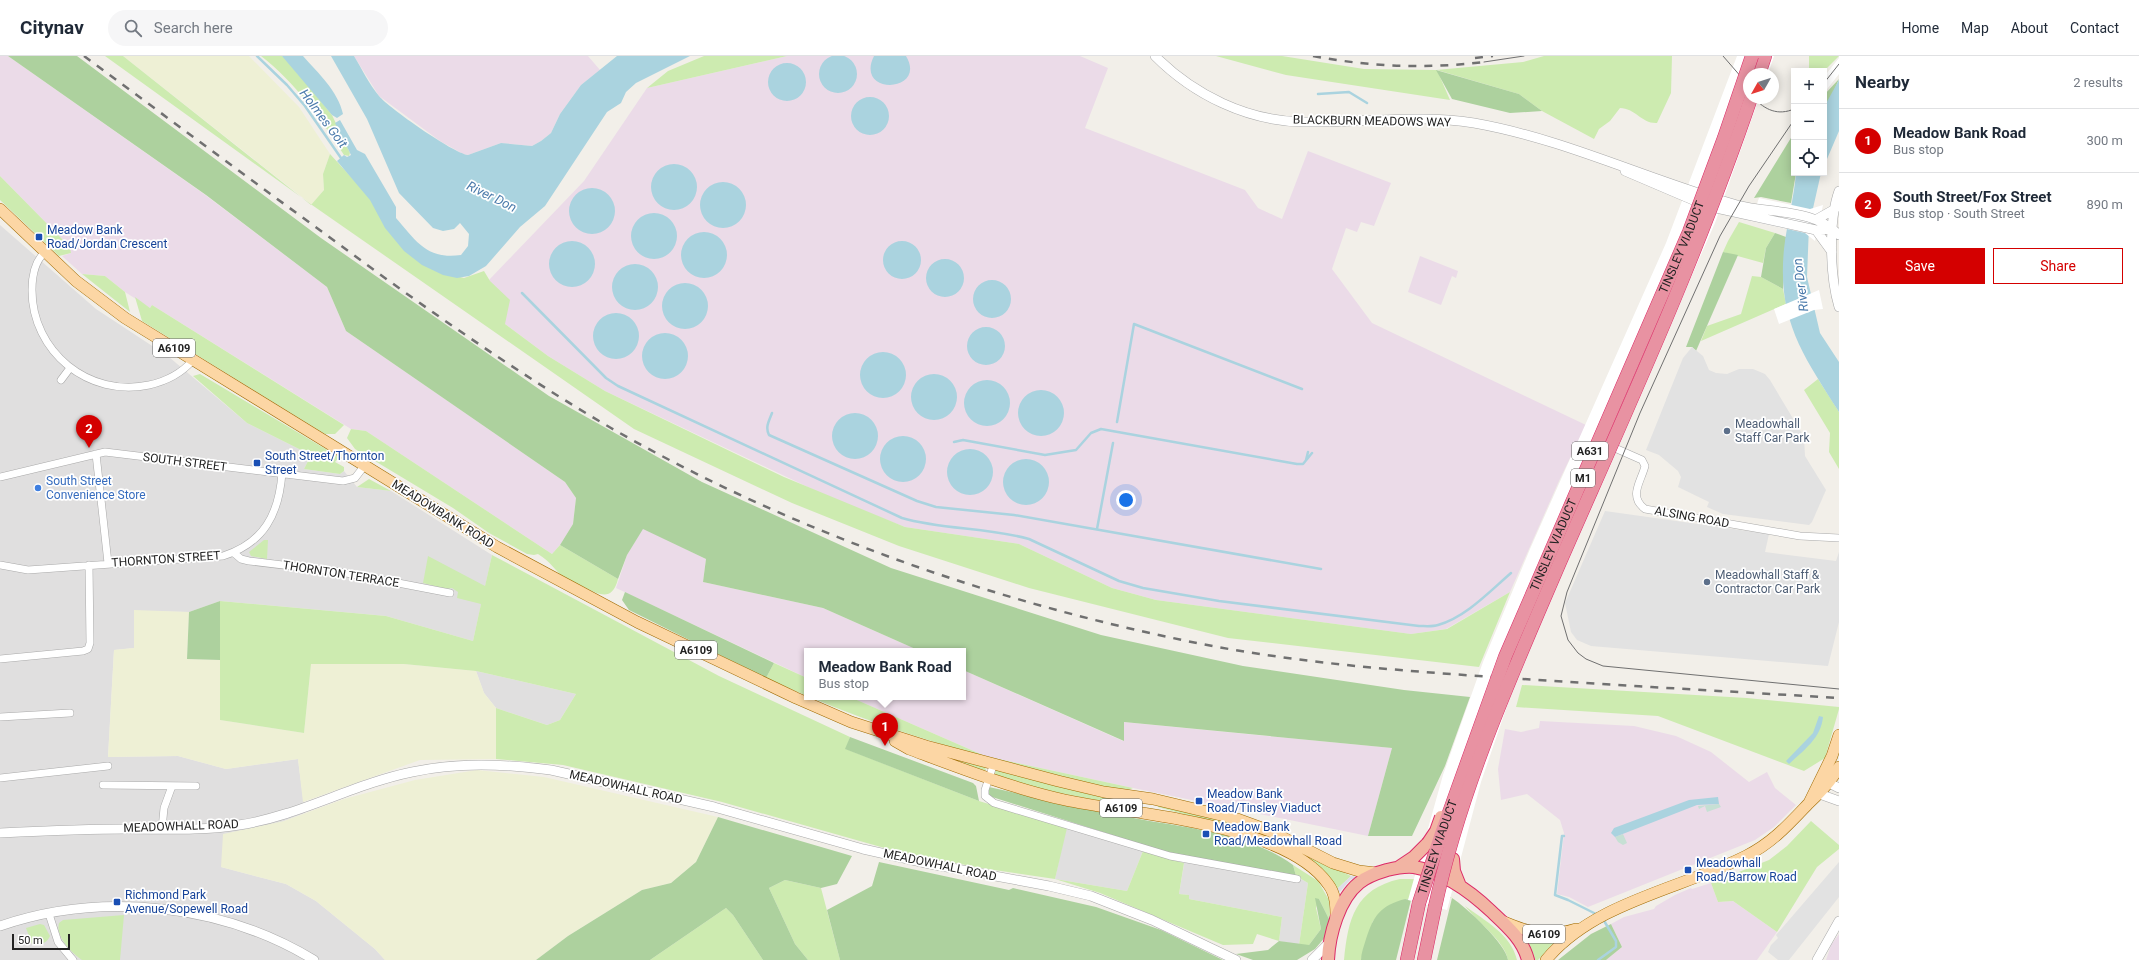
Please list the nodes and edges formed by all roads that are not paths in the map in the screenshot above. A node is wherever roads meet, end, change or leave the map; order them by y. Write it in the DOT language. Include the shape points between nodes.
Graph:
graph roads {
  1 [pos="1155,56"];
  2 [pos="1746,56"];
  3 [pos="1752,56"];
  4 [pos="1765,56"];
  5 [pos="1770,56"];
  6 [pos="1761,68"];
  7 [pos="1766,68"];
  8 [pos="1749,104"];
  9 [pos="1754,104"];
  10 [pos="1603,159"];
  11 [pos="1839,191"];
  12 [pos="0,209"];
  13 [pos="1835,209"];
  14 [pos="1814,218"];
  15 [pos="1837,229"];
  16 [pos="1813,230"];
  17 [pos="45,252"];
  18 [pos="1832,252"];
  19 [pos="1837,289"];
  20 [pos="1839,308"];
  21 [pos="193,360"];
  22 [pos="70,368"];
  23 [pos="61,380"];
  24 [pos="1599,441"];
  25 [pos="96,454"];
  26 [pos="365,465"];
  27 [pos="282,474"];
  28 [pos="0,478"];
  29 [pos="1839,538"];
  30 [pos="234,552"];
  31 [pos="108,563"];
  32 [pos="0,565"];
  33 [pos="89,565"];
  34 [pos="450,593"];
  35 [pos="0,659"];
  36 [pos="70,713"];
  37 [pos="0,717"];
  38 [pos="883,733"];
  39 [pos="1839,735"];
  40 [pos="994,763"];
  41 [pos="108,766"];
  42 [pos="1839,767"];
  43 [pos="0,778"];
  44 [pos="989,778"];
  45 [pos="1829,784"];
  46 [pos="103,785"];
  47 [pos="172,786"];
  48 [pos="196,786"];
  49 [pos="1816,793"];
  50 [pos="1153,799"];
  51 [pos="1839,801"];
  52 [pos="1151,814"];
  53 [pos="162,828"];
  54 [pos="0,834"];
  55 [pos="1398,867"];
  56 [pos="1376,873"];
  57 [pos="1297,879"];
  58 [pos="1460,886"];
  59 [pos="49,914"];
  60 [pos="1336,920"];
  61 [pos="1502,921"];
  62 [pos="1839,921"];
  63 [pos="1590,924"];
  64 [pos="0,926"];
  65 [pos="1329,944"];
  66 [pos="73,960"];
  67 [pos="314,960"];
  68 [pos="1236,960"];
  69 [pos="1312,960"];
  70 [pos="1328,960"];
  71 [pos="1407,960"];
  72 [pos="1424,960"];
  73 [pos="1528,960"];
  74 [pos="1546,960"];
  75 [pos="1817,960"];
  1 -- 10 [label="street, BLACKBURN MEADOWS WAY" via="1176,76 1202,94 1230,107 1266,117 1302,122 1411,120 1472,123 1527,135"];
  2 -- 55 [label="highway, TINSLEY VIADUCT / A631, bridge" via="1685,229 1501,656 1436,831 1414,857"];
  3 -- 71 [label="highway, TINSLEY VIADUCT / M1, bridge" via="1689,232 1505,657 1419,903"];
  4 -- 6 [label="highway"];
  5 -- 7 [label="highway"];
  8 -- 72 [label="highway, TINSLEY VIADUCT / M1, bridge" via="1699,239 1516,664 1454,829"];
  9 -- 58 [label="highway, TINSLEY VIADUCT / A631, bridge" via="1703,244 1519,666 1458,830 1453,859 1454,871"];
  10 -- 14 [label="street, BLACKBURN MEADOWS WAY" via="1681,188 1738,205"];
  10 -- 16 [label="street, BLACKBURN MEADOWS WAY" via="1632,175 1707,206"];
  11 -- 13 [label="street"];
  12 -- 17 [label="main road, MEADOWBANK ROAD / A6109"];
  13 -- 14 [label="street"];
  13 -- 15 [label="street"];
  14 -- 15 [label="street, BLACKBURN MEADOWS WAY"];
  15 -- 16 [label="street, BLACKBURN MEADOWS WAY"];
  15 -- 18 [label="street"];
  16 -- 18 [label="street"];
  17 -- 21 [label="main road, MEADOWBANK ROAD / A6109" via="102,302"];
  17 -- 22 [label="street" via="35,264 32,275 33,307 44,337 59,358"];
  18 -- 19 [label="street" via="1832,272"];
  19 -- 20 [label="street"];
  21 -- 22 [label="street" via="178,374 159,383 140,387 106,385 82,376"];
  21 -- 26 [label="main road, MEADOWBANK ROAD / A6109"];
  22 -- 23 [label="street"];
  24 -- 29 [label="street, ALSING ROAD" via="1642,460 1645,466 1636,491 1637,500 1645,509 1800,536"];
  25 -- 27 [label="street, SOUTH STREET" via="116,453"];
  25 -- 28 [label="street, SOUTH STREET"];
  25 -- 31 [label="street"];
  26 -- 27 [label="street, SOUTH STREET" via="355,478 343,482"];
  26 -- 38 [label="main road, MEADOWBANK ROAD / A6109" via="497,547 637,622 796,698"];
  27 -- 30 [label="street, THORNTON STREET" via="280,495 273,517 255,538"];
  30 -- 31 [label="street, THORNTON STREET" via="212,558"];
  30 -- 34 [label="street, THORNTON TERRACE" via="241,559 249,561 342,572"];
  31 -- 33 [label="street, THORNTON STREET"];
  32 -- 33 [label="street, THORNTON STREET" via="28,570"];
  33 -- 35 [label="street" via="88,649"];
  36 -- 37 [label="street"];
  38 -- 40 [label="main road, A6109"];
  38 -- 44 [label="main road, A6109" via="909,749"];
  39 -- 45 [label="main road, A6109" via="1832,756"];
  40 -- 44 [label="street"];
  40 -- 50 [label="main road, A6109" via="1058,782"];
  41 -- 43 [label="street"];
  42 -- 45 [label="main road, A6109"];
  44 -- 52 [label="main road, A6109" via="1065,800"];
  44 -- 57 [label="street" via="985,796 994,804 1170,856"];
  45 -- 49 [label="main road, A6109"];
  46 -- 47 [label="street"];
  47 -- 48 [label="street"];
  47 -- 53 [label="street" via="164,808"];
  49 -- 51 [label="street"];
  49 -- 63 [label="main road, A6109" via="1808,805 1779,834 1746,856 1644,898"];
  50 -- 52 [label="main road"];
  50 -- 56 [label="main road, A6109" via="1237,819 1270,831 1333,863"];
  52 -- 60 [label="main road, A6109" via="1224,828 1296,856 1317,870 1329,885 1335,898"];
  53 -- 54 [label="street, MEADOWHALL ROAD" via="73,829"];
  53 -- 68 [label="street, MEADOWHALL ROAD" via="221,827 261,821 389,778 426,769 474,765 528,767 714,807 864,849 937,866 1091,896 1152,920"];
  55 -- 56 [label="highway"];
  55 -- 58 [label="highway" via="1414,867"];
  56 -- 60 [label="highway" via="1359,882 1349,893"];
  58 -- 61 [label="highway"];
  59 -- 64 [label="street"];
  59 -- 66 [label="street" via="58,942"];
  59 -- 67 [label="street" via="102,908 132,908 196,914 231,922 267,935"];
  60 -- 65 [label="highway"];
  61 -- 63 [label="main road, A6109" via="1535,934 1565,932"];
  61 -- 73 [label="highway" via="1523,946"];
  62 -- 75 [label="street"];
  63 -- 74 [label="main road, A6109" via="1567,939"];
  65 -- 69 [label="street"];
  65 -- 70 [label="highway"];
}
